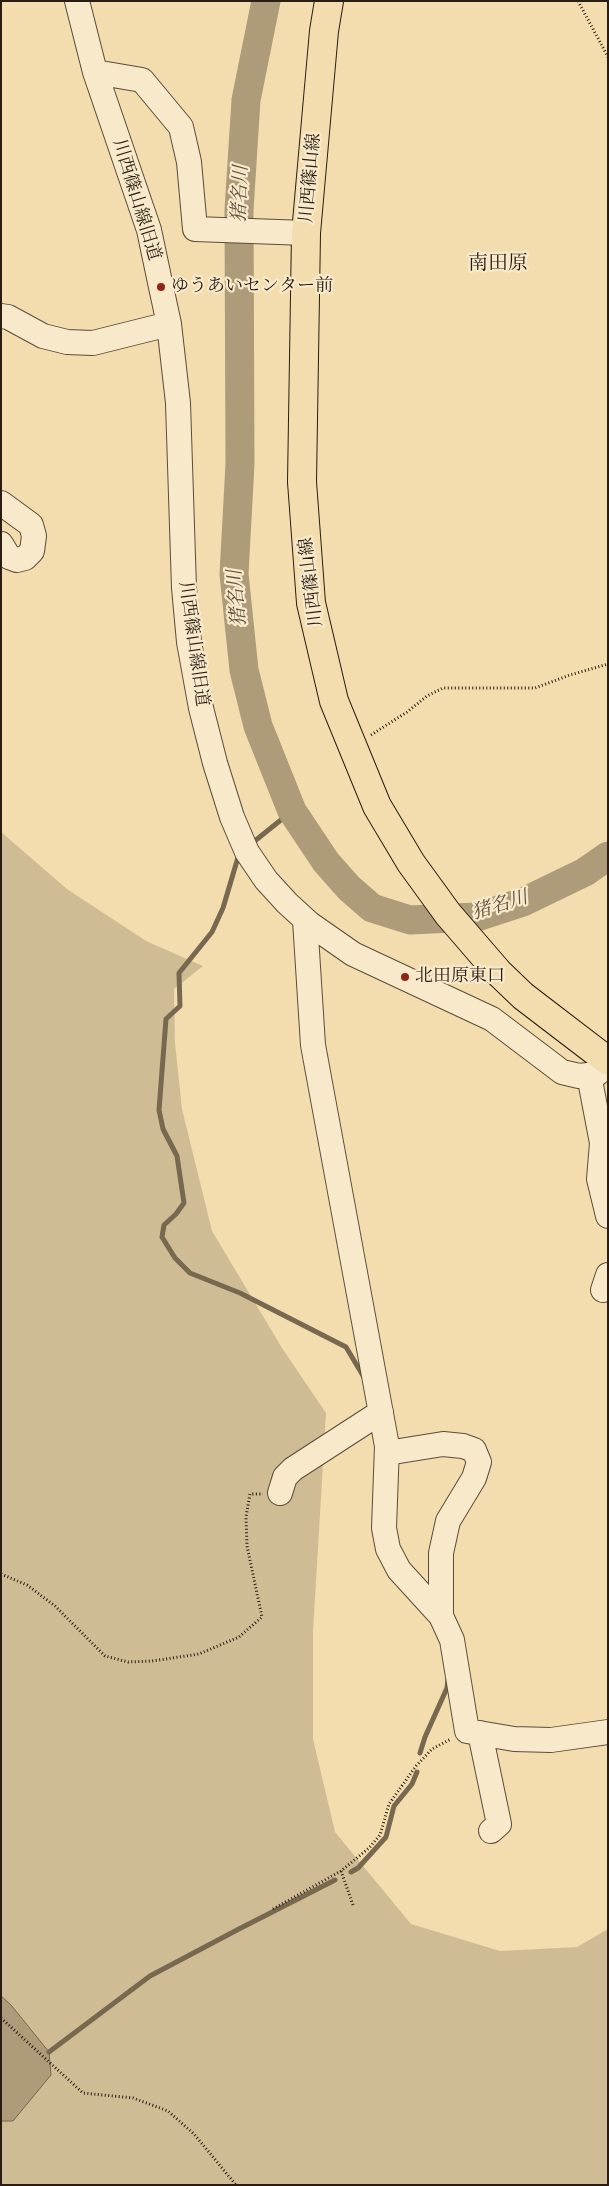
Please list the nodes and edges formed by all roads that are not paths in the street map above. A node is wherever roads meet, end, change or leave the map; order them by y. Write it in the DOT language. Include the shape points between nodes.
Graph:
graph roads {
  1 [pos="77,1"];
  2 [pos="329,1"];
  3 [pos="95,72"];
  4 [pos="306,233"];
  5 [pos="1,316"];
  6 [pos="169,324"];
  7 [pos="1,503"];
  8 [pos="1,544"];
  9 [pos="305,920"];
  10 [pos="602,1066"];
  11 [pos="608,1216"];
  12 [pos="376,1416"];
  13 [pos="387,1453"];
  14 [pos="280,1493"];
  15 [pos="441,1616"];
  16 [pos="474,1732"];
  17 [pos="608,1732"];
  18 [pos="491,1832"];
  1 -- 3 [label="street, 川西篠山線旧道"];
  2 -- 4 [label="main road, 川西篠山線"];
  3 -- 4 [label="street" via="142,80 181,127 189,162 195,229"];
  3 -- 6 [label="street, 川西篠山線旧道" via="149,230"];
  4 -- 10 [label="main road, 川西篠山線" via="302,482 311,603 334,701 376,806 448,914 498,972"];
  5 -- 6 [label="street" via="43,336 67,342 92,343"];
  6 -- 9 [label="street, 川西篠山線旧道" via="178,403 184,588 201,708 232,817 247,852 266,880"];
  7 -- 8 [label="street" via="31,524 34,536 32,551 17,560 9,557"];
  9 -- 10 [label="street, 川西篠山線旧道" via="353,954 492,1019 562,1072 579,1076"];
  9 -- 12 [label="street" via="313,1045"];
  10 -- 11 [label="street" via="599,1179"];
  12 -- 13 [label="street"];
  12 -- 14 [label="street" via="293,1469 285,1478"];
  13 -- 15 [label="street" via="384,1528 388,1549 399,1570"];
  13 -- 15 [label="street" via="443,1444 474,1450 480,1462 448,1521 441,1553"];
  15 -- 16 [label="street" via="452,1640"];
  16 -- 17 [label="street" via="551,1740"];
  16 -- 18 [label="street" via="500,1824"];
}
